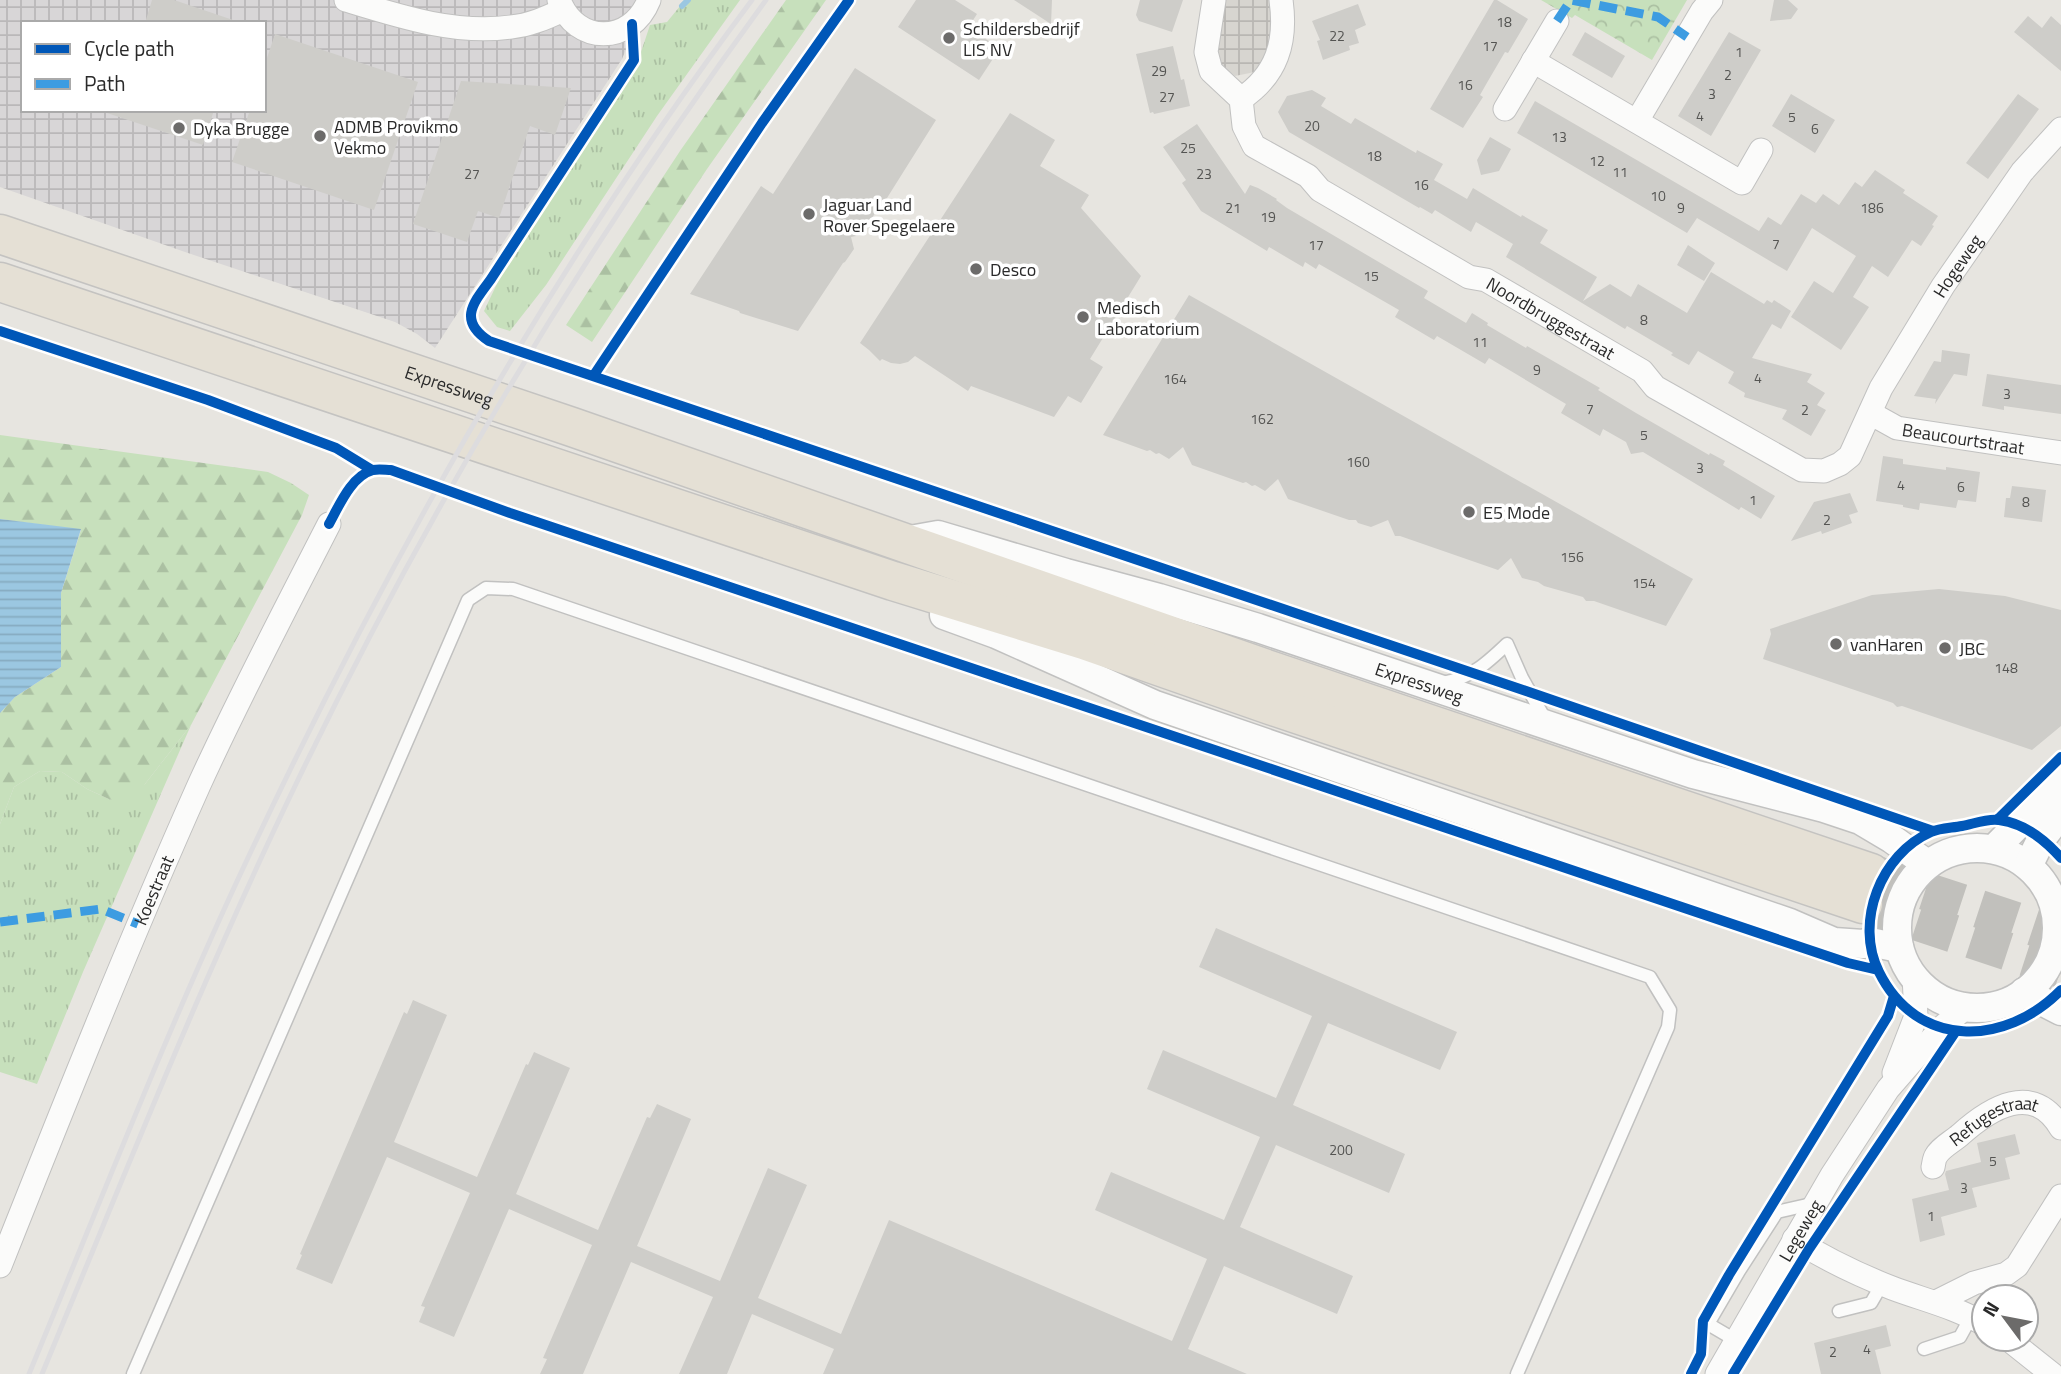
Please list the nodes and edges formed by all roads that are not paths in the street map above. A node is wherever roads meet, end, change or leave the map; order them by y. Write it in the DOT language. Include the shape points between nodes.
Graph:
graph roads {
  1 [pos="346,0"];
  2 [pos="649,0"];
  3 [pos="1214,0"];
  4 [pos="1281,0"];
  5 [pos="1711,0"];
  6 [pos="561,5"];
  7 [pos="1557,21"];
  8 [pos="1533,61"];
  9 [pos="1241,99"];
  10 [pos="1504,109"];
  11 [pos="1637,121"];
  12 [pos="2061,129"];
  13 [pos="1761,150"];
  14 [pos="0,221"];
  15 [pos="0,234"];
  16 [pos="61,254"];
  17 [pos="0,282"];
  18 [pos="0,300"];
  19 [pos="77,308"];
  20 [pos="1870,413"];
  21 [pos="2061,453"];
  22 [pos="329,524"];
  23 [pos="899,541"];
  24 [pos="893,581"];
  25 [pos="1428,686"];
  26 [pos="1551,727"];
  27 [pos="2061,781"];
  28 [pos="2061,813"];
  29 [pos="1994,849"];
  30 [pos="1927,864"];
  31 [pos="2028,866"];
  32 [pos="2059,921"];
  33 [pos="1899,948"];
  34 [pos="1914,976"];
  35 [pos="2024,992"];
  36 [pos="1964,1009"];
  37 [pos="2061,1011"];
  38 [pos="1888,1089"];
  39 [pos="2061,1128"];
  40 [pos="1933,1167"];
  41 [pos="2061,1196"];
  42 [pos="1816,1203"];
  43 [pos="1794,1239"];
  44 [pos="0,1266"];
  45 [pos="1882,1284"];
  46 [pos="1936,1302"];
  47 [pos="1839,1311"];
  48 [pos="1970,1317"];
  49 [pos="1970,1328"];
  50 [pos="1737,1341"];
  51 [pos="1924,1349"];
  52 [pos="2026,1353"];
  53 [pos="133,1374"];
  54 [pos="1517,1374"];
  55 [pos="1717,1374"];
  56 [pos="2052,1374"];
  1 -- 6 [label="street" via="384,12 474,28 511,28 541,20"];
  2 -- 6 [label="street" via="622,31 599,34 571,21"];
  3 -- 9 [label="street" via="1206,52 1211,71"];
  4 -- 9 [label="street" via="1284,25 1277,61"];
  5 -- 11 [label="street"];
  7 -- 8 [label="street"];
  8 -- 10 [label="street"];
  8 -- 11 [label="street"];
  9 -- 20 [label="street, Noordbruggestraat" via="1244,126 1254,146 1308,176 1320,190 1469,277 1486,280 1642,371 1655,387 1802,470 1824,471 1845,460"];
  11 -- 13 [label="street" via="1742,183"];
  12 -- 20 [label="street, Hogeweg" via="2022,172 1943,286"];
  14 -- 16 [label="highway"];
  15 -- 16 [label="highway, Expressweg"];
  16 -- 23 [label="highway, Expressweg"];
  17 -- 19 [label="highway, Expressweg"];
  18 -- 19 [label="highway" via="25,308"];
  19 -- 24 [label="highway, Expressweg"];
  20 -- 21 [label="street, Beaucourtstraat" via="1897,428"];
  22 -- 44 [label="street, Koestraat" via="190,806"];
  23 -- 24 [label="highway, Expressweg" via="1288,676 1867,889 1270,705 1084,640"];
  23 -- 25 [label="street, Expressweg" via="938,534 1258,628"];
  24 -- 33 [label="street, Expressweg" via="917,605 996,634 1155,705 1790,923 1834,943 1870,942"];
  25 -- 26 [label="street, Expressweg"];
  25 -- 26 [label="lane" via="1461,680 1507,645"];
  26 -- 30 [label="street, Expressweg" via="1693,774 1860,820"];
  27 -- 29 [label="street"];
  28 -- 31 [label="street"];
  29 -- 30 [label="street" via="1946,853"];
  29 -- 31 [label="street"];
  30 -- 33 [label="street" via="1900,904"];
  31 -- 32 [label="street" via="2043,882"];
  32 -- 35 [label="street" via="2049,962"];
  33 -- 34 [label="street"];
  34 -- 36 [label="street" via="1928,991"];
  34 -- 38 [label="street, Legeweg" via="1916,1016"];
  35 -- 36 [label="street" via="2003,1003"];
  35 -- 37 [label="street"];
  36 -- 38 [label="street, Legeweg" via="1941,1028"];
  38 -- 42 [label="street, Legeweg"];
  39 -- 40 [label="street, Refugestraat" via="2038,1107 2016,1103 2001,1107 1979,1118 1936,1156"];
  41 -- 46 [label="street" via="2017,1266"];
  42 -- 43 [label="street, Legeweg"];
  42 -- 50 [label="lane" via="1777,1212 1721,1302 1709,1324"];
  43 -- 45 [label="street"];
  43 -- 50 [label="street, Legeweg"];
  45 -- 46 [label="street"];
  45 -- 47 [label="lane" via="1871,1303"];
  46 -- 48 [label="street"];
  49 -- 51 [label="lane" via="1960,1337"];
  50 -- 55 [label="street, Legeweg"];
  52 -- 56 [label="street"];
  53 -- 54 [label="lane" via="468,600 486,588 513,589 1650,977 1670,1010 1668,1027"];
}
